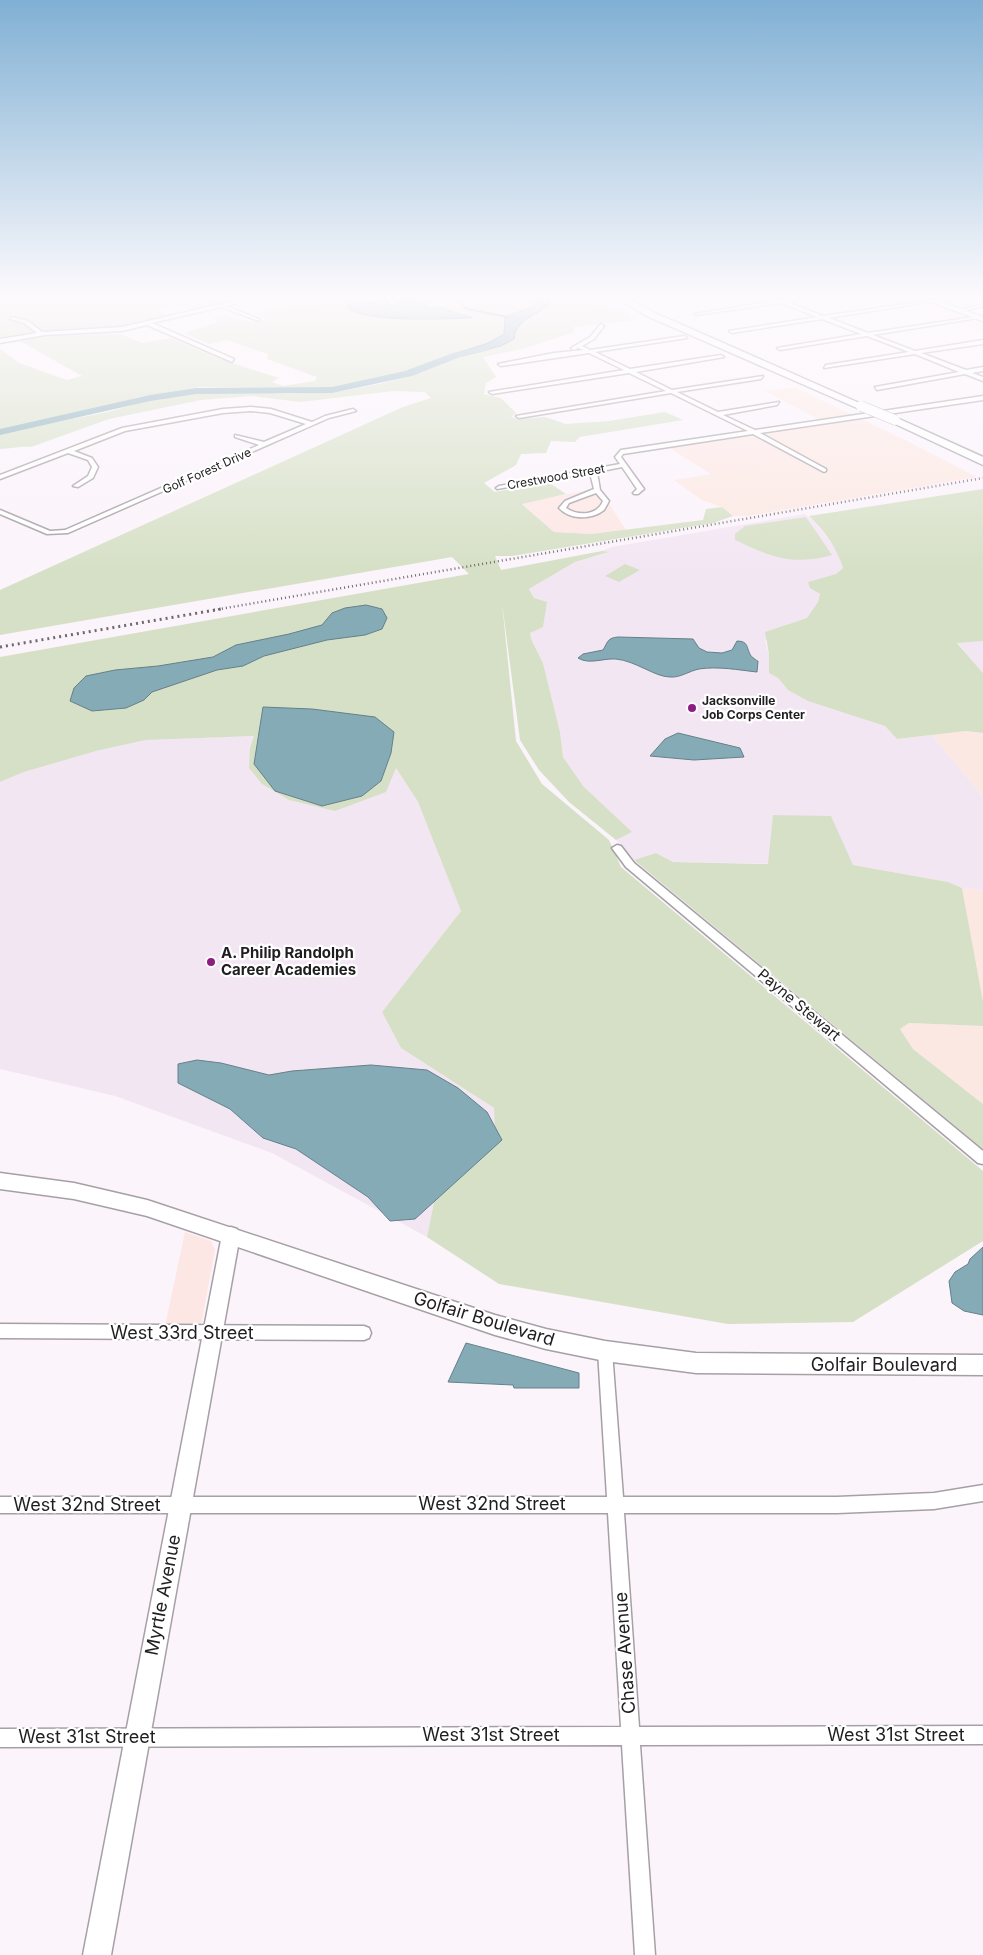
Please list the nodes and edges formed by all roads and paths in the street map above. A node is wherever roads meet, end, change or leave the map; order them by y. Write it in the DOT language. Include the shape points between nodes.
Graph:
graph roads {
  1 [pos="517,388"];
  2 [pos="665,388"];
  3 [pos="695,388"];
  4 [pos="820,388"];
  5 [pos="837,388"];
  6 [pos="492,392"];
  7 [pos="673,392"];
  8 [pos="983,398"];
  9 [pos="777,403"];
  10 [pos="353,411"];
  11 [pos="718,414"];
  12 [pos="519,416"];
  13 [pos="313,424"];
  14 [pos="754,432"];
  15 [pos="237,436"];
  16 [pos="266,445"];
  17 [pos="67,450"];
  18 [pos="983,452"];
  19 [pos="983,461"];
  20 [pos="623,465"];
  21 [pos="593,470"];
  22 [pos="824,470"];
  23 [pos="0,477"];
  24 [pos="76,486"];
  25 [pos="499,488"];
  26 [pos="597,490"];
  27 [pos="636,493"];
  28 [pos="0,512"];
  29 [pos="617,848"];
  30 [pos="983,1159"];
  31 [pos="0,1181"];
  32 [pos="231,1235"];
  33 [pos="0,1331"];
  34 [pos="213,1333"];
  35 [pos="364,1333"];
  36 [pos="604,1351"];
  37 [pos="983,1365"];
  38 [pos="983,1493"];
  39 [pos="616,1504"];
  40 [pos="180,1505"];
  41 [pos="0,1506"];
  42 [pos="630,1735"];
  43 [pos="983,1735"];
  44 [pos="136,1737"];
  45 [pos="0,1738"];
  46 [pos="96,1955"];
  47 [pos="646,1955"];
  1 -- 6 [label="street"];
  2 -- 7 [label="street"];
  3 -- 7 [label="street"];
  4 -- 19 [label="highway, bridge"];
  5 -- 18 [label="highway"];
  7 -- 11 [label="street"];
  7 -- 12 [label="street"];
  8 -- 14 [label="street, Crestwood Street"];
  9 -- 11 [label="street"];
  10 -- 13 [label="street, Golf Forest Drive"];
  11 -- 14 [label="street"];
  13 -- 16 [label="street, Golf Forest Drive"];
  13 -- 17 [label="street" via="271,411 233,410 124,429"];
  14 -- 20 [label="street, Crestwood Street" via="627,451 619,455"];
  14 -- 22 [label="street"];
  15 -- 16 [label="street"];
  16 -- 28 [label="street, Golf Forest Drive" via="71,531 49,533"];
  17 -- 23 [label="street"];
  17 -- 24 [label="street" via="90,459 95,467 91,477"];
  20 -- 21 [label="street, Crestwood Street"];
  20 -- 27 [label="street" via="641,489"];
  21 -- 25 [label="street, Crestwood Street"];
  21 -- 26 [label="street"];
  26 -- 26 [label="street" via="606,501 602,509 591,514 571,514 562,508 567,502"];
  29 -- 30 [label="street, Payne Stewart" via="630,865"];
  31 -- 32 [label="main road, Golfair Boulevard" via="55,1186 99,1195"];
  32 -- 34 [label="street, Myrtle Avenue"];
  32 -- 36 [label="main road, Golfair Boulevard" via="495,1325"];
  33 -- 34 [label="street, West 33rd Street"];
  34 -- 35 [label="street, West 33rd Street"];
  34 -- 40 [label="street, Myrtle Avenue"];
  36 -- 37 [label="main road, Golfair Boulevard" via="653,1359 736,1364"];
  36 -- 39 [label="street, Chase Avenue"];
  38 -- 39 [label="street, West 32nd Street" via="934,1501 837,1505"];
  39 -- 40 [label="street, West 32nd Street"];
  39 -- 42 [label="street, Chase Avenue"];
  40 -- 41 [label="street, West 32nd Street"];
  40 -- 44 [label="street, Myrtle Avenue"];
  42 -- 43 [label="street, West 31st Street"];
  42 -- 44 [label="street, West 31st Street"];
  42 -- 47 [label="street, Chase Avenue"];
  44 -- 45 [label="street, West 31st Street"];
  44 -- 46 [label="street, Myrtle Avenue"];
}
